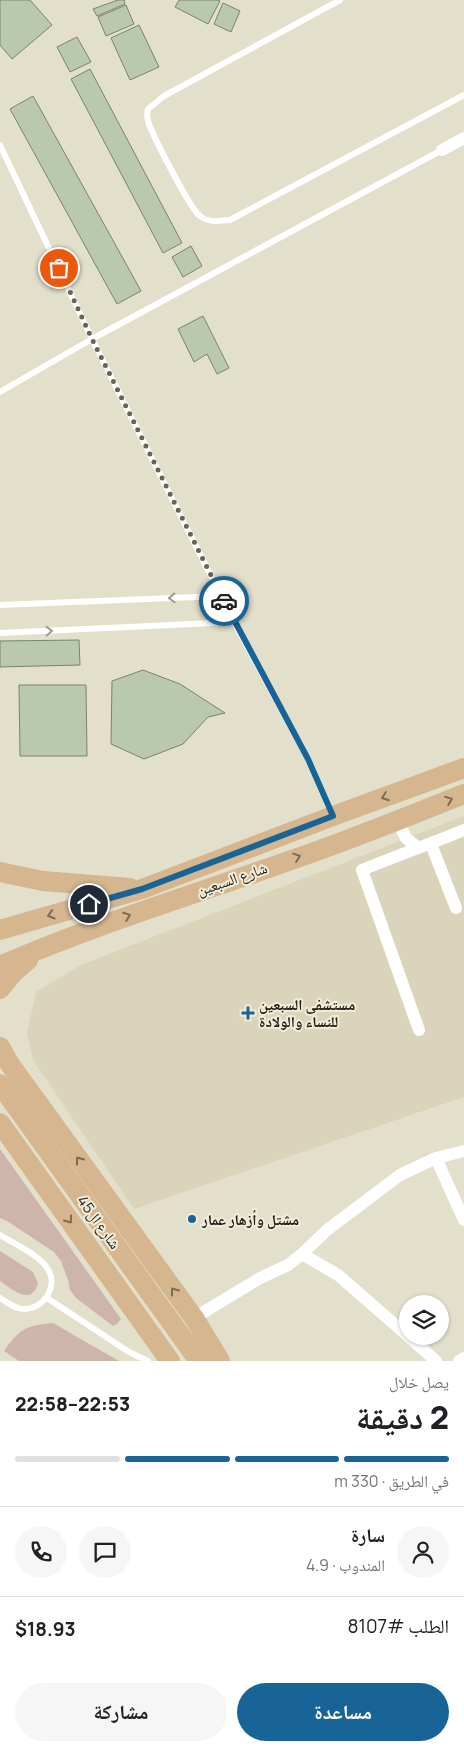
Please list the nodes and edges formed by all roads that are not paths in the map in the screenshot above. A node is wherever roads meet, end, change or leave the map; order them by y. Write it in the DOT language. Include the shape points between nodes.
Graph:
graph roads {
  1 [pos="340,0"];
  2 [pos="464,95"];
  3 [pos="464,138"];
  4 [pos="0,145"];
  5 [pos="442,150"];
  6 [pos="92,339"];
  7 [pos="0,392"];
  8 [pos="221,596"];
  9 [pos="0,605"];
  10 [pos="234,622"];
  11 [pos="0,633"];
  12 [pos="464,768"];
  13 [pos="464,794"];
  14 [pos="333,816"];
  15 [pos="397,820"];
  16 [pos="464,830"];
  17 [pos="431,844"];
  18 [pos="417,848"];
  19 [pos="0,872"];
  20 [pos="142,889"];
  21 [pos="456,908"];
  22 [pos="0,930"];
  23 [pos="40,948"];
  24 [pos="0,966"];
  25 [pos="0,989"];
  26 [pos="419,1030"];
  27 [pos="3,1057"];
  28 [pos="0,1084"];
  29 [pos="0,1103"];
  30 [pos="0,1123"];
  31 [pos="464,1151"];
  32 [pos="436,1158"];
  33 [pos="464,1220"];
  34 [pos="0,1234"];
  35 [pos="302,1254"];
  36 [pos="0,1298"];
  37 [pos="47,1298"];
  38 [pos="194,1318"];
  39 [pos="399,1328"];
  40 [pos="418,1345"];
  41 [pos="464,1358"];
  42 [pos="148,1361"];
  43 [pos="170,1361"];
  44 [pos="185,1361"];
  45 [pos="199,1361"];
  46 [pos="220,1361"];
  47 [pos="436,1361"];
  48 [pos="459,1361"];
  1 -- 2 [label="lane" via="164,96 148,109 147,119 153,132 189,203 199,216 212,222 230,220"];
  3 -- 5 [label="street"];
  4 -- 6 [label="lane"];
  5 -- 6 [label="lane"];
  6 -- 7 [label="lane"];
  6 -- 8 [label="lane"];
  8 -- 9 [label="lane, one-way"];
  8 -- 10 [label="lane"];
  11 -- 10 [label="lane, one-way"];
  10 -- 14 [label="lane" via="308,759"];
  12 -- 14 [label="main road, شارع السبعين, one-way"];
  15 -- 13 [label="main road, شارع السبعين, one-way"];
  14 -- 20 [label="main road, شارع السبعين"];
  15 -- 18 [label="street" via="406,838"];
  23 -- 15 [label="main road, شارع السبعين, one-way"];
  16 -- 17 [label="street"];
  17 -- 18 [label="street"];
  17 -- 21 [label="street"];
  18 -- 26 [label="street" via="362,870"];
  19 -- 20 [label="main road" via="43,881"];
  20 -- 22 [label="main road, شارع السبعين, one-way"];
  23 -- 24 [label="main road, شارع السبعين"];
  23 -- 25 [label="main road"];
  38 -- 27 [label="main road, one-way"];
  28 -- 45 [label="main road, شارع ال45"];
  29 -- 44 [label="main road, شارع ال45" via="117,1260"];
  30 -- 43 [label="main road, one-way"];
  31 -- 32 [label="street"];
  32 -- 33 [label="street"];
  32 -- 35 [label="street" via="400,1175 327,1230"];
  34 -- 37 [label="lane" via="46,1266 51,1283"];
  35 -- 38 [label="street"];
  35 -- 39 [label="street" via="338,1275"];
  36 -- 37 [label="lane" via="25,1309 38,1306"];
  37 -- 42 [label="lane"];
  38 -- 46 [label="main road"];
  40 -- 47 [label="street"];
  41 -- 48 [label="street"];
}
